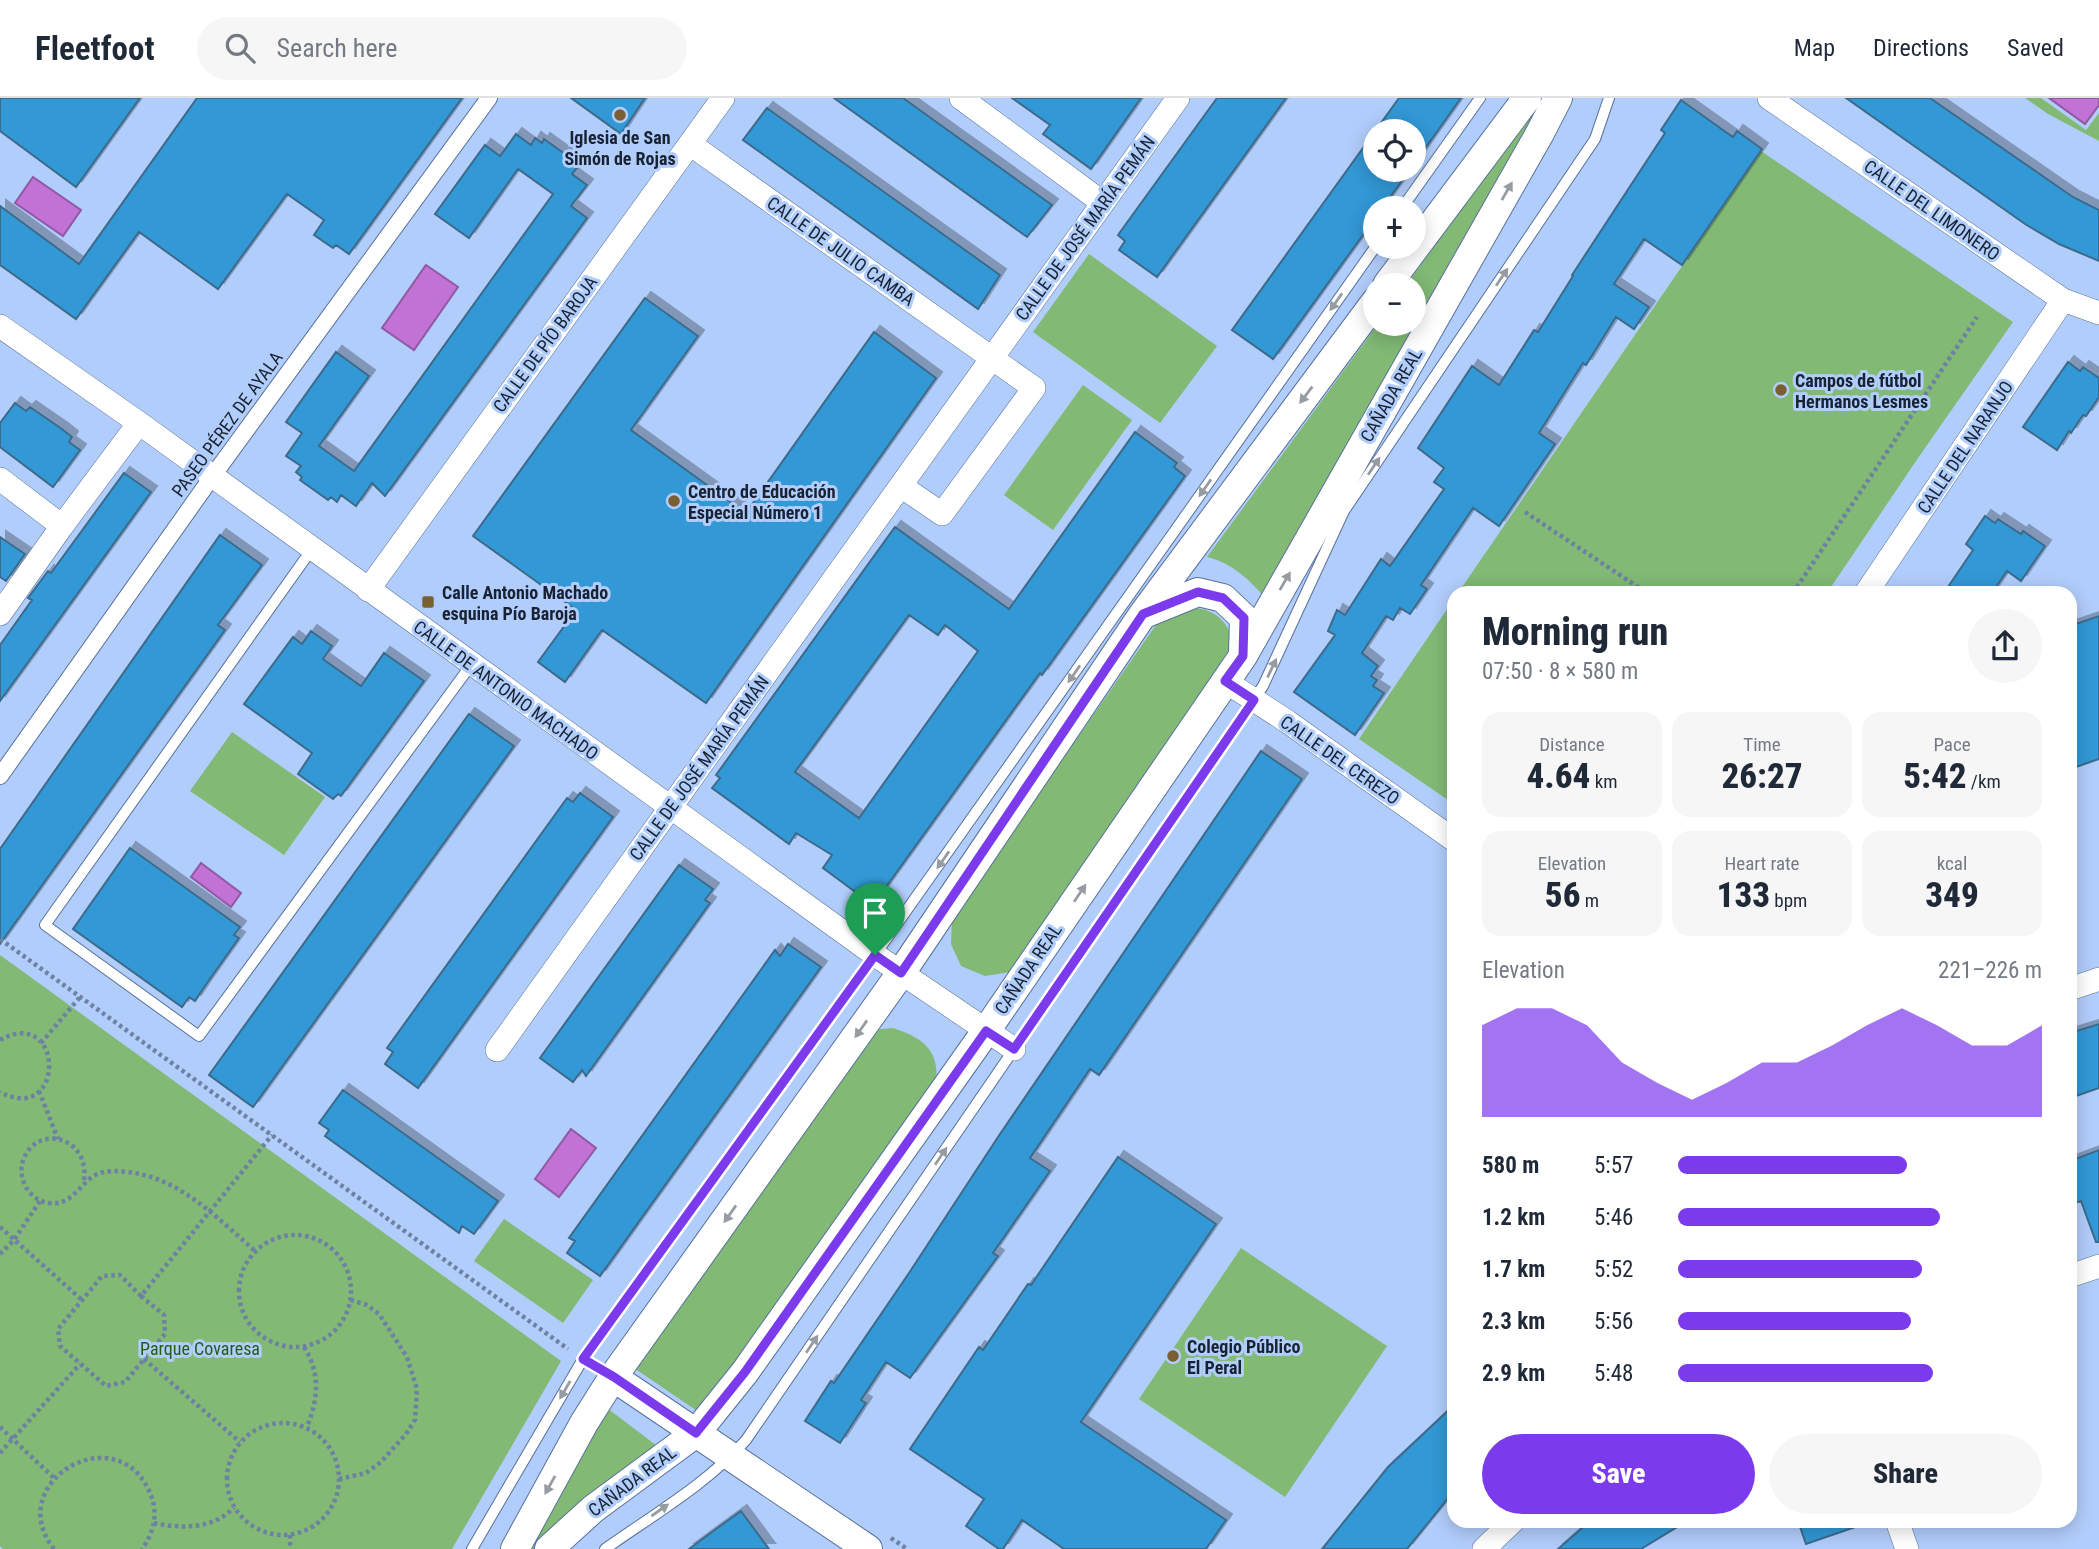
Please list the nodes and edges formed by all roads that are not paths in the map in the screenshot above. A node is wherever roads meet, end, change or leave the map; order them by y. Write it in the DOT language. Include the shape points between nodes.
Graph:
graph roads {
  1 [pos="489,98"];
  2 [pos="723,98"];
  3 [pos="961,98"];
  4 [pos="1178,98"];
  5 [pos="1480,98"];
  6 [pos="1527,98"];
  7 [pos="1558,98"];
  8 [pos="1608,98"];
  9 [pos="1769,98"];
  10 [pos="690,144"];
  11 [pos="1411,196"];
  12 [pos="1103,202"];
  13 [pos="1367,259"];
  14 [pos="1396,273"];
  15 [pos="2063,300"];
  16 [pos="2099,313"];
  17 [pos="1363,318"];
  18 [pos="0,326"];
  19 [pos="992,358"];
  20 [pos="139,423"];
  21 [pos="212,477"];
  22 [pos="0,479"];
  23 [pos="901,486"];
  24 [pos="62,526"];
  25 [pos="312,549"];
  26 [pos="1872,586"];
  27 [pos="368,590"];
  28 [pos="0,614"];
  29 [pos="1143,614"];
  30 [pos="1243,656"];
  31 [pos="471,665"];
  32 [pos="1225,681"];
  33 [pos="1254,700"];
  34 [pos="0,776"];
  35 [pos="671,806"];
  36 [pos="1447,835"];
  37 [pos="875,955"];
  38 [pos="901,973"];
  39 [pos="2099,979"];
  40 [pos="2077,987"];
  41 [pos="986,1031"];
  42 [pos="1014,1049"];
  43 [pos="497,1050"];
  44 [pos="2099,1266"];
  45 [pos="2077,1274"];
  46 [pos="614,1377"];
  47 [pos="696,1433"];
  48 [pos="732,1456"];
  49 [pos="1506,1528"];
  50 [pos="1900,1528"];
  51 [pos="472,1549"];
  52 [pos="514,1549"];
  53 [pos="549,1549"];
  54 [pos="604,1549"];
  55 [pos="868,1549"];
  56 [pos="1484,1549"];
  57 [pos="1907,1549"];
  1 -- 21 [label="street, PASEO PÉREZ DE AYALA"];
  2 -- 10 [label="street, CALLE DE PÍO BAROJA"];
  3 -- 12 [label="street"];
  4 -- 12 [label="street, CALLE DE JOSÉ MARÍA PEMÁN"];
  5 -- 11 [label="lane"];
  6 -- 14 [label="street"];
  30 -- 7 [label="street, CAÑADA REAL, one-way"];
  33 -- 8 [label="lane, one-way" via="1344,511 1595,139"];
  9 -- 15 [label="street, CALLE DEL LIMONERO"];
  10 -- 19 [label="street, CALLE DE JULIO CAMBA"];
  10 -- 27 [label="street, CALLE DE PÍO BAROJA"];
  12 -- 19 [label="street, CALLE DE JOSÉ MARÍA PEMÁN"];
  13 -- 37 [label="lane, one-way"];
  15 -- 16 [label="street, CALLE DEL LIMONERO"];
  15 -- 26 [label="street, CALLE DEL NARANJO"];
  17 -- 29 [label="street, one-way"];
  18 -- 20 [label="street, CALLE DE ANTONIO MACHADO"];
  19 -- 23 [label="street, CALLE DE JOSÉ MARÍA PEMÁN"];
  19 -- 23 [label="street" via="1034,388 942,514"];
  20 -- 21 [label="street, CALLE DE ANTONIO MACHADO"];
  20 -- 24 [label="street"];
  21 -- 25 [label="street, CALLE DE ANTONIO MACHADO"];
  21 -- 34 [label="street, PASEO PÉREZ DE AYALA"];
  22 -- 24 [label="street"];
  23 -- 35 [label="street, CALLE DE JOSÉ MARÍA PEMÁN"];
  24 -- 28 [label="street"];
  25 -- 27 [label="street, CALLE DE ANTONIO MACHADO"];
  25 -- 31 [label="lane" via="45,925 199,1036"];
  27 -- 31 [label="street, CALLE DE ANTONIO MACHADO"];
  29 -- 30 [label="street" via="1198,592 1223,598 1244,618"];
  29 -- 38 [label="street"];
  30 -- 32 [label="street, CAÑADA REAL"];
  31 -- 35 [label="street, CALLE DE ANTONIO MACHADO"];
  32 -- 33 [label="street, CALLE DEL CEREZO"];
  41 -- 32 [label="street, CAÑADA REAL, one-way"];
  33 -- 36 [label="street, CALLE DEL CEREZO"];
  33 -- 42 [label="lane"];
  35 -- 37 [label="street, CALLE DE ANTONIO MACHADO"];
  35 -- 43 [label="street, CALLE DE JOSÉ MARÍA PEMÁN"];
  37 -- 38 [label="street, CALLE DE ANTONIO MACHADO"];
  37 -- 51 [label="lane, one-way" via="583,1359"];
  38 -- 41 [label="street, CALLE DE ANTONIO MACHADO"];
  38 -- 46 [label="street, one-way"];
  39 -- 40 [label="street"];
  41 -- 42 [label="street, CALLE DE ANTONIO MACHADO"];
  41 -- 47 [label="street, CAÑADA REAL" via="745,1372"];
  48 -- 42 [label="lane, one-way"];
  44 -- 45 [label="street"];
  46 -- 47 [label="street"];
  46 -- 52 [label="street, one-way"];
  47 -- 48 [label="street"];
  47 -- 53 [label="street, CAÑADA REAL" via="593,1509"];
  54 -- 48 [label="lane, one-way"];
  48 -- 55 [label="street"];
  49 -- 56 [label="street"];
  50 -- 57 [label="street"];
}
